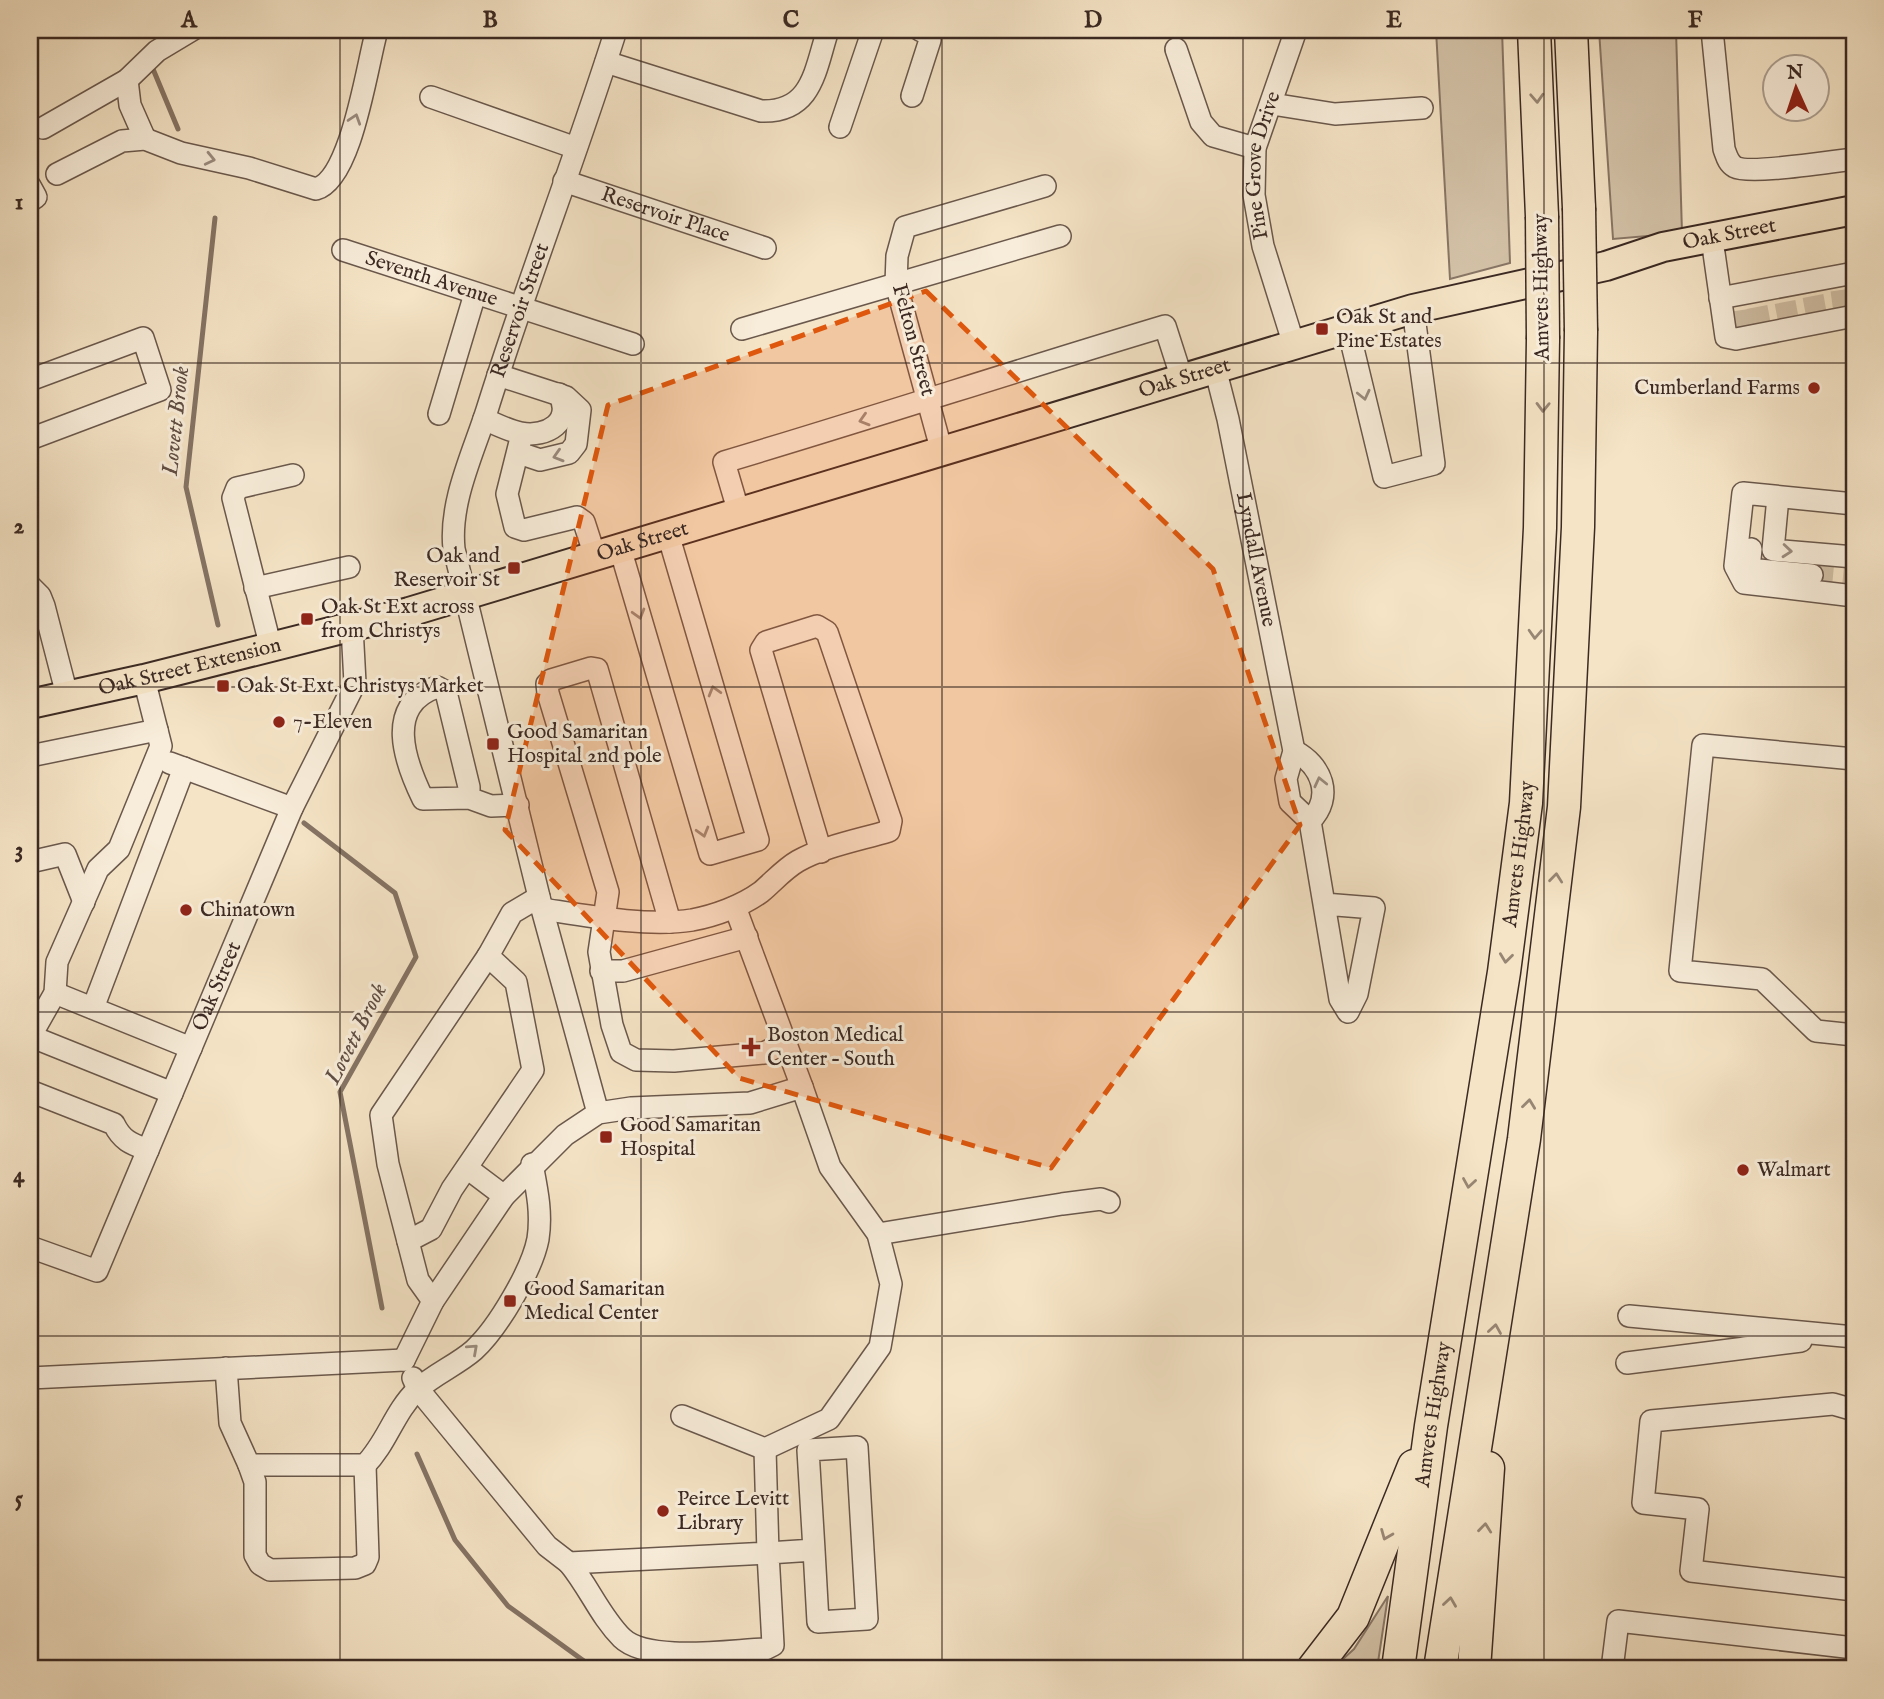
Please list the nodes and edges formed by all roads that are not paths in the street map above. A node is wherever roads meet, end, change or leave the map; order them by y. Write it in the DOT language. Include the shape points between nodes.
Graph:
graph roads {
  1 [pos="192,30"];
  2 [pos="377,30"];
  3 [pos="616,30"];
  4 [pos="828,30"];
  5 [pos="873,30"];
  6 [pos="920,30"];
  7 [pos="1296,30"];
  8 [pos="1534,30"];
  9 [pos="1571,30"];
  10 [pos="1712,30"];
  11 [pos="1177,49"];
  12 [pos="606,62"];
  13 [pos="127,80"];
  14 [pos="912,96"];
  15 [pos="431,97"];
  16 [pos="1272,104"];
  17 [pos="1422,108"];
  18 [pos="840,127"];
  19 [pos="43,128"];
  20 [pos="145,139"];
  21 [pos="576,148"];
  22 [pos="1255,148"];
  23 [pos="1854,159"];
  24 [pos="57,174"];
  25 [pos="564,181"];
  26 [pos="30,186"];
  27 [pos="1045,186"];
  28 [pos="30,201"];
  29 [pos="1854,210"];
  30 [pos="1854,227"];
  31 [pos="1060,236"];
  32 [pos="765,248"];
  33 [pos="343,250"];
  34 [pos="1714,253"];
  35 [pos="1606,266"];
  36 [pos="1844,279"];
  37 [pos="896,284"];
  38 [pos="475,294"];
  39 [pos="521,308"];
  40 [pos="1413,309"];
  41 [pos="1747,315"];
  42 [pos="1848,315"];
  43 [pos="1348,328"];
  44 [pos="742,330"];
  45 [pos="633,344"];
  46 [pos="1294,345"];
  47 [pos="1215,369"];
  48 [pos="498,375"];
  49 [pos="1182,379"];
  50 [pos="30,380"];
  51 [pos="559,394"];
  52 [pos="929,399"];
  53 [pos="439,414"];
  54 [pos="484,419"];
  55 [pos="30,439"];
  56 [pos="521,444"];
  57 [pos="942,452"];
  58 [pos="293,475"];
  59 [pos="1756,494"];
  60 [pos="1777,497"];
  61 [pos="1854,504"];
  62 [pos="738,513"];
  63 [pos="668,534"];
  64 [pos="608,552"];
  65 [pos="1854,557"];
  66 [pos="349,567"];
  67 [pos="1812,575"];
  68 [pos="30,586"];
  69 [pos="255,589"];
  70 [pos="466,595"];
  71 [pos="1854,596"];
  72 [pos="352,627"];
  73 [pos="271,648"];
  74 [pos="144,679"];
  75 [pos="67,695"];
  76 [pos="30,704"];
  77 [pos="157,730"];
  78 [pos="1294,751"];
  79 [pos="30,756"];
  80 [pos="155,758"];
  81 [pos="1854,760"];
  82 [pos="184,768"];
  83 [pos="469,798"];
  84 [pos="518,804"];
  85 [pos="292,808"];
  86 [pos="1310,821"];
  87 [pos="821,852"];
  88 [pos="30,862"];
  89 [pos="84,902"];
  90 [pos="541,903"];
  91 [pos="1324,904"];
  92 [pos="735,907"];
  93 [pos="607,916"];
  94 [pos="670,922"];
  95 [pos="747,937"];
  96 [pos="488,956"];
  97 [pos="601,971"];
  98 [pos="55,993"];
  99 [pos="93,1008"];
  100 [pos="31,1034"];
  101 [pos="1854,1035"];
  102 [pos="786,1042"];
  103 [pos="191,1048"];
  104 [pos="802,1087"];
  105 [pos="30,1091"];
  106 [pos="172,1093"];
  107 [pos="598,1113"];
  108 [pos="148,1150"];
  109 [pos="532,1164"];
  110 [pos="467,1168"];
  111 [pos="503,1196"];
  112 [pos="1110,1202"];
  113 [pos="878,1234"];
  114 [pos="408,1241"];
  115 [pos="30,1247"];
  116 [pos="433,1301"];
  117 [pos="1629,1316"];
  118 [pos="1848,1337"];
  119 [pos="404,1360"];
  120 [pos="1627,1363"];
  121 [pos="226,1368"];
  122 [pos="1489,1368"];
  123 [pos="30,1378"];
  124 [pos="418,1389"];
  125 [pos="1854,1410"];
  126 [pos="682,1416"];
  127 [pos="1431,1426"];
  128 [pos="765,1449"];
  129 [pos="249,1465"];
  130 [pos="365,1465"];
  131 [pos="814,1550"];
  132 [pos="768,1553"];
  133 [pos="569,1563"];
  134 [pos="1854,1590"];
  135 [pos="1854,1647"];
  136 [pos="1313,1669"];
  137 [pos="1398,1669"];
  138 [pos="1440,1669"];
  139 [pos="1474,1669"];
  140 [pos="1612,1669"];
  1 -- 13 [label="street" via="157,51"];
  20 -- 2 [label="street, one-way" via="181,153 316,189 324,187 339,168"];
  3 -- 12 [label="street, Reservoir Street"];
  4 -- 12 [label="street" via="806,93 793,106 775,112"];
  5 -- 18 [label="street"];
  6 -- 14 [label="street" via="930,40"];
  7 -- 16 [label="street, Pine Grove Drive"];
  8 -- 127 [label="highway, Amvets Highway, one-way, bridge" via="1544,339 1526,803 1504,972"];
  122 -- 9 [label="highway, Amvets Highway, one-way, bridge" via="1524,1139 1564,807 1578,527 1581,331"];
  10 -- 23 [label="street" via="1724,149 1734,166 1752,170"];
  11 -- 22 [label="street" via="1201,122 1213,136"];
  12 -- 21 [label="street, Reservoir Street"];
  13 -- 19 [label="street"];
  13 -- 20 [label="street" via="130,105"];
  15 -- 21 [label="street"];
  16 -- 17 [label="street" via="1335,114"];
  16 -- 22 [label="street, Pine Grove Drive"];
  20 -- 24 [label="street" via="122,141"];
  21 -- 25 [label="street, Reservoir Street"];
  22 -- 46 [label="street, Pine Grove Drive" via="1254,195 1263,246"];
  25 -- 32 [label="street, Reservoir Place"];
  25 -- 39 [label="street, Reservoir Street"];
  26 -- 28 [label="street" via="36,197"];
  27 -- 37 [label="street, Felton Street" via="905,227"];
  29 -- 35 [label="main road, Oak Street" via="1663,247"];
  30 -- 34 [label="main road, Oak Street"];
  31 -- 37 [label="street"];
  33 -- 38 [label="street, Seventh Avenue"];
  34 -- 35 [label="main road, Oak Street"];
  34 -- 41 [label="street"];
  35 -- 40 [label="main road, Oak Street"];
  36 -- 41 [label="street" via="1784,294"];
  37 -- 44 [label="street"];
  37 -- 52 [label="street, Felton Street"];
  38 -- 39 [label="street, Seventh Avenue"];
  38 -- 53 [label="street"];
  39 -- 45 [label="street, Seventh Avenue"];
  39 -- 48 [label="street, Reservoir Street"];
  40 -- 43 [label="main road, Oak Street"];
  43 -- 40 [label="street, one-way" via="1384,477 1434,464"];
  41 -- 42 [label="street" via="1790,325"];
  43 -- 46 [label="main road, Oak Street"];
  46 -- 47 [label="main road, Oak Street"];
  47 -- 49 [label="main road, Oak Street"];
  47 -- 78 [label="street, Lyndall Avenue"];
  48 -- 51 [label="street"];
  48 -- 54 [label="street, Reservoir Street"];
  49 -- 52 [label="street" via="1165,326"];
  49 -- 57 [label="main road, Oak Street"];
  50 -- 55 [label="street" via="143,338 160,390"];
  51 -- 56 [label="street" via="564,411 560,424"];
  51 -- 56 [label="street, one-way" via="580,410 572,451 547,460"];
  52 -- 57 [label="street, Felton Street"];
  52 -- 62 [label="street, one-way" via="724,462"];
  54 -- 56 [label="street"];
  54 -- 70 [label="street, Reservoir Street" via="452,528"];
  56 -- 64 [label="street" via="507,494 514,527 524,530 577,517"];
  57 -- 62 [label="main road, Oak Street"];
  58 -- 69 [label="street" via="237,488 233,498"];
  59 -- 60 [label="street"];
  59 -- 67 [label="street" via="1749,569"];
  59 -- 71 [label="street" via="1743,493 1735,566 1744,583"];
  60 -- 61 [label="street"];
  60 -- 65 [label="street, one-way" via="1773,550"];
  62 -- 63 [label="main road, Oak Street"];
  63 -- 64 [label="main road, Oak Street"];
  64 -- 63 [label="street, one-way" via="710,854 758,839"];
  64 -- 70 [label="main road, Oak Street"];
  66 -- 69 [label="street"];
  68 -- 75 [label="street" via="44,606"];
  69 -- 73 [label="street"];
  70 -- 72 [label="main road, Oak Street"];
  70 -- 84 [label="street, Reservoir Street"];
  72 -- 73 [label="main road, Oak Street Extension"];
  72 -- 85 [label="street, Oak Street" via="355,682"];
  73 -- 74 [label="main road, Oak Street Extension"];
  74 -- 75 [label="main road, Oak Street Extension"];
  74 -- 77 [label="street"];
  75 -- 76 [label="main road, Oak Street Extension"];
  77 -- 79 [label="street"];
  77 -- 80 [label="street" via="161,746"];
  78 -- 86 [label="street, Lyndall Avenue" via="1286,779 1290,802"];
  86 -- 78 [label="street, one-way" via="1323,796 1318,774 1312,760"];
  80 -- 82 [label="street"];
  80 -- 89 [label="street" via="119,849 98,869"];
  81 -- 101 [label="street" via="1703,745 1680,971 1762,979 1816,1031"];
  82 -- 85 [label="street"];
  82 -- 99 [label="street"];
  83 -- 83 [label="street" via="423,799 414,775 401,728 405,713 437,687 446,692"];
  83 -- 84 [label="street" via="491,806"];
  84 -- 90 [label="street, Reservoir Street"];
  85 -- 103 [label="street, Oak Street"];
  86 -- 91 [label="street, Lyndall Avenue"];
  87 -- 87 [label="street" via="889,831 891,821 827,632 817,626 766,642 761,650"];
  87 -- 92 [label="street" via="795,863"];
  88 -- 89 [label="street" via="65,854"];
  89 -- 98 [label="street" via="57,962"];
  90 -- 93 [label="street"];
  90 -- 96 [label="street" via="512,913"];
  90 -- 107 [label="street, Reservoir Street"];
  91 -- 91 [label="street, Lyndall Avenue" via="1374,908 1357,994 1348,1012 1340,999"];
  92 -- 94 [label="street"];
  92 -- 95 [label="street"];
  93 -- 94 [label="street"];
  93 -- 94 [label="street" via="608,892 547,684 591,668 600,676"];
  93 -- 97 [label="street" via="599,952"];
  95 -- 97 [label="street" via="624,971"];
  95 -- 102 [label="street"];
  96 -- 110 [label="street" via="516,982 533,1070"];
  96 -- 114 [label="street" via="382,1115 388,1164"];
  97 -- 102 [label="street" via="621,1052 636,1060 764,1053"];
  98 -- 99 [label="street"];
  98 -- 100 [label="street"];
  99 -- 103 [label="street"];
  100 -- 106 [label="street"];
  102 -- 104 [label="street"];
  103 -- 106 [label="street, Oak Street"];
  104 -- 107 [label="street" via="750,1102"];
  104 -- 113 [label="street" via="830,1167"];
  105 -- 108 [label="street" via="114,1125 129,1143"];
  106 -- 108 [label="street, Oak Street"];
  107 -- 109 [label="street"];
  108 -- 115 [label="street, Oak Street" via="97,1271"];
  109 -- 111 [label="street"];
  124 -- 109 [label="street, one-way" via="474,1350 492,1331 526,1268 537,1240 540,1203"];
  110 -- 111 [label="street"];
  110 -- 114 [label="street" via="431,1228"];
  111 -- 116 [label="street"];
  112 -- 113 [label="street" via="1101,1199 1049,1206"];
  113 -- 128 [label="street" via="891,1284 880,1347 829,1419"];
  114 -- 116 [label="street" via="418,1280"];
  116 -- 119 [label="street"];
  117 -- 118 [label="street"];
  118 -- 120 [label="street"];
  119 -- 121 [label="street"];
  119 -- 124 [label="street"];
  121 -- 123 [label="street"];
  121 -- 129 [label="street" via="230,1423"];
  138 -- 122 [label="highway, Amvets Highway, one-way"];
  139 -- 122 [label="highway, one-way" via="1487,1502"];
  124 -- 130 [label="street"];
  124 -- 133 [label="street" via="547,1546"];
  125 -- 134 [label="street" via="1833,1404 1651,1422 1643,1503 1698,1509 1691,1571"];
  126 -- 128 [label="street"];
  127 -- 136 [label="highway, one-way" via="1353,1617"];
  127 -- 137 [label="highway, Amvets Highway"];
  128 -- 132 [label="street"];
  129 -- 130 [label="street"];
  129 -- 130 [label="street" via="255,1482 255,1555 270,1570 365,1564"];
  131 -- 131 [label="street" via="818,1622 867,1619 857,1447 808,1450"];
  131 -- 132 [label="street"];
  132 -- 133 [label="street"];
  132 -- 133 [label="street" via="775,1637 773,1645 765,1649 666,1653 636,1647 624,1640 597,1608"];
  135 -- 140 [label="street" via="1618,1621"];
}
